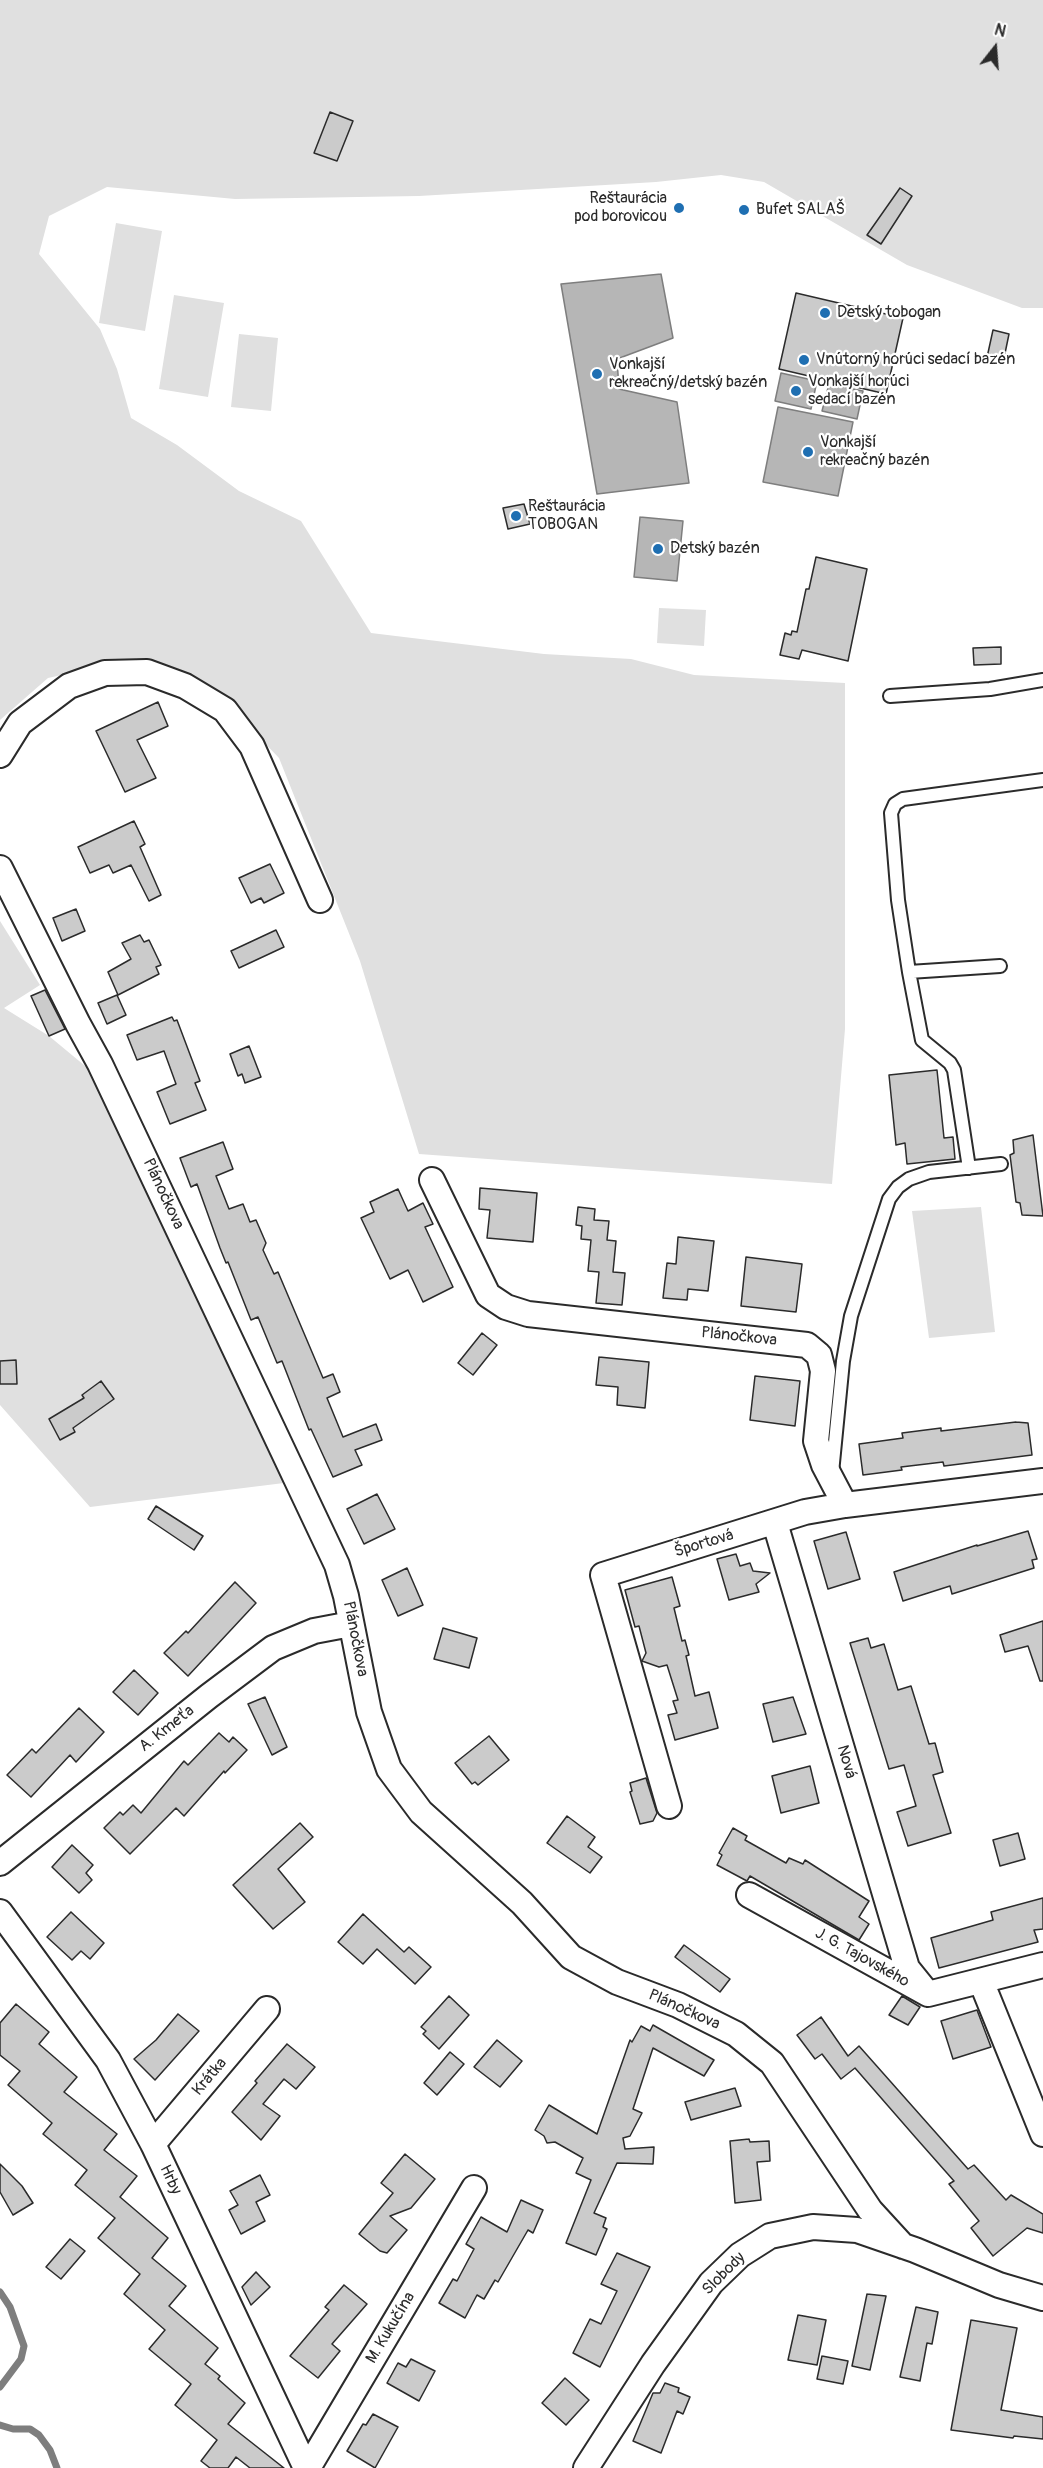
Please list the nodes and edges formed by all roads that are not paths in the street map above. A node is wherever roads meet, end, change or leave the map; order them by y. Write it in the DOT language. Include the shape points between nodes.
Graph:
graph roads {
  1 [pos="1043,680"];
  2 [pos="890,696"];
  3 [pos="0,755"];
  4 [pos="1043,780"];
  5 [pos="0,868"];
  6 [pos="320,900"];
  7 [pos="1000,966"];
  8 [pos="909,972"];
  9 [pos="1001,1164"];
  10 [pos="969,1168"];
  11 [pos="432,1180"];
  12 [pos="832,1479"];
  13 [pos="1043,1481"];
  14 [pos="845,1505"];
  15 [pos="775,1523"];
  16 [pos="351,1624"];
  17 [pos="669,1806"];
  18 [pos="0,1863"];
  19 [pos="749,1895"];
  20 [pos="0,1912"];
  21 [pos="1043,1965"];
  22 [pos="981,1981"];
  23 [pos="928,1994"];
  24 [pos="267,2009"];
  25 [pos="1043,2134"];
  26 [pos="153,2144"];
  27 [pos="474,2188"];
  28 [pos="903,2246"];
  29 [pos="1043,2298"];
  30 [pos="307,2468"];
  31 [pos="586,2468"];
  1 -- 2 [label="lane"];
  3 -- 6 [label="street" via="20,723 69,686 105,673 147,672 185,686 225,710 252,746"];
  4 -- 8 [label="lane" via="903,799 894,804 891,813 898,900"];
  5 -- 16 [label="street, Plánočkova" via="105,1074 338,1565"];
  7 -- 8 [label="lane"];
  8 -- 10 [label="lane" via="922,1040 954,1071"];
  9 -- 10 [label="lane"];
  10 -- 12 [label="lane" via="929,1172 909,1179 889,1199 851,1316"];
  11 -- 12 [label="street, Plánočkova" via="488,1295 506,1307 528,1314 807,1345 819,1355 823,1371 816,1441"];
  12 -- 14 [label="street, Plánočkova"];
  13 -- 14 [label="street, Športová"];
  14 -- 15 [label="street, Športová" via="805,1512"];
  15 -- 17 [label="street, Športová" via="603,1575"];
  15 -- 23 [label="street, Nová" via="907,1968"];
  16 -- 18 [label="street, A. Kmeťa" via="314,1631 273,1648"];
  16 -- 28 [label="street, Plánočkova" via="369,1712 389,1769 421,1812 522,1903 571,1957 617,1982 678,2005 736,2034 772,2063 870,2210"];
  19 -- 23 [label="street, J. G. Tajovského"];
  20 -- 26 [label="street, Hrby" via="108,2060"];
  21 -- 22 [label="street, J. G. Tajovského"];
  22 -- 23 [label="street, J. G. Tajovského"];
  22 -- 25 [label="street"];
  24 -- 26 [label="street, Krátka"];
  26 -- 30 [label="street, Hrby"];
  27 -- 30 [label="street, M. Kukučína"];
  28 -- 29 [label="street, Slobody" via="999,2285"];
  28 -- 31 [label="street, Slobody" via="857,2230 813,2227 770,2236 740,2255 704,2292"];
}
